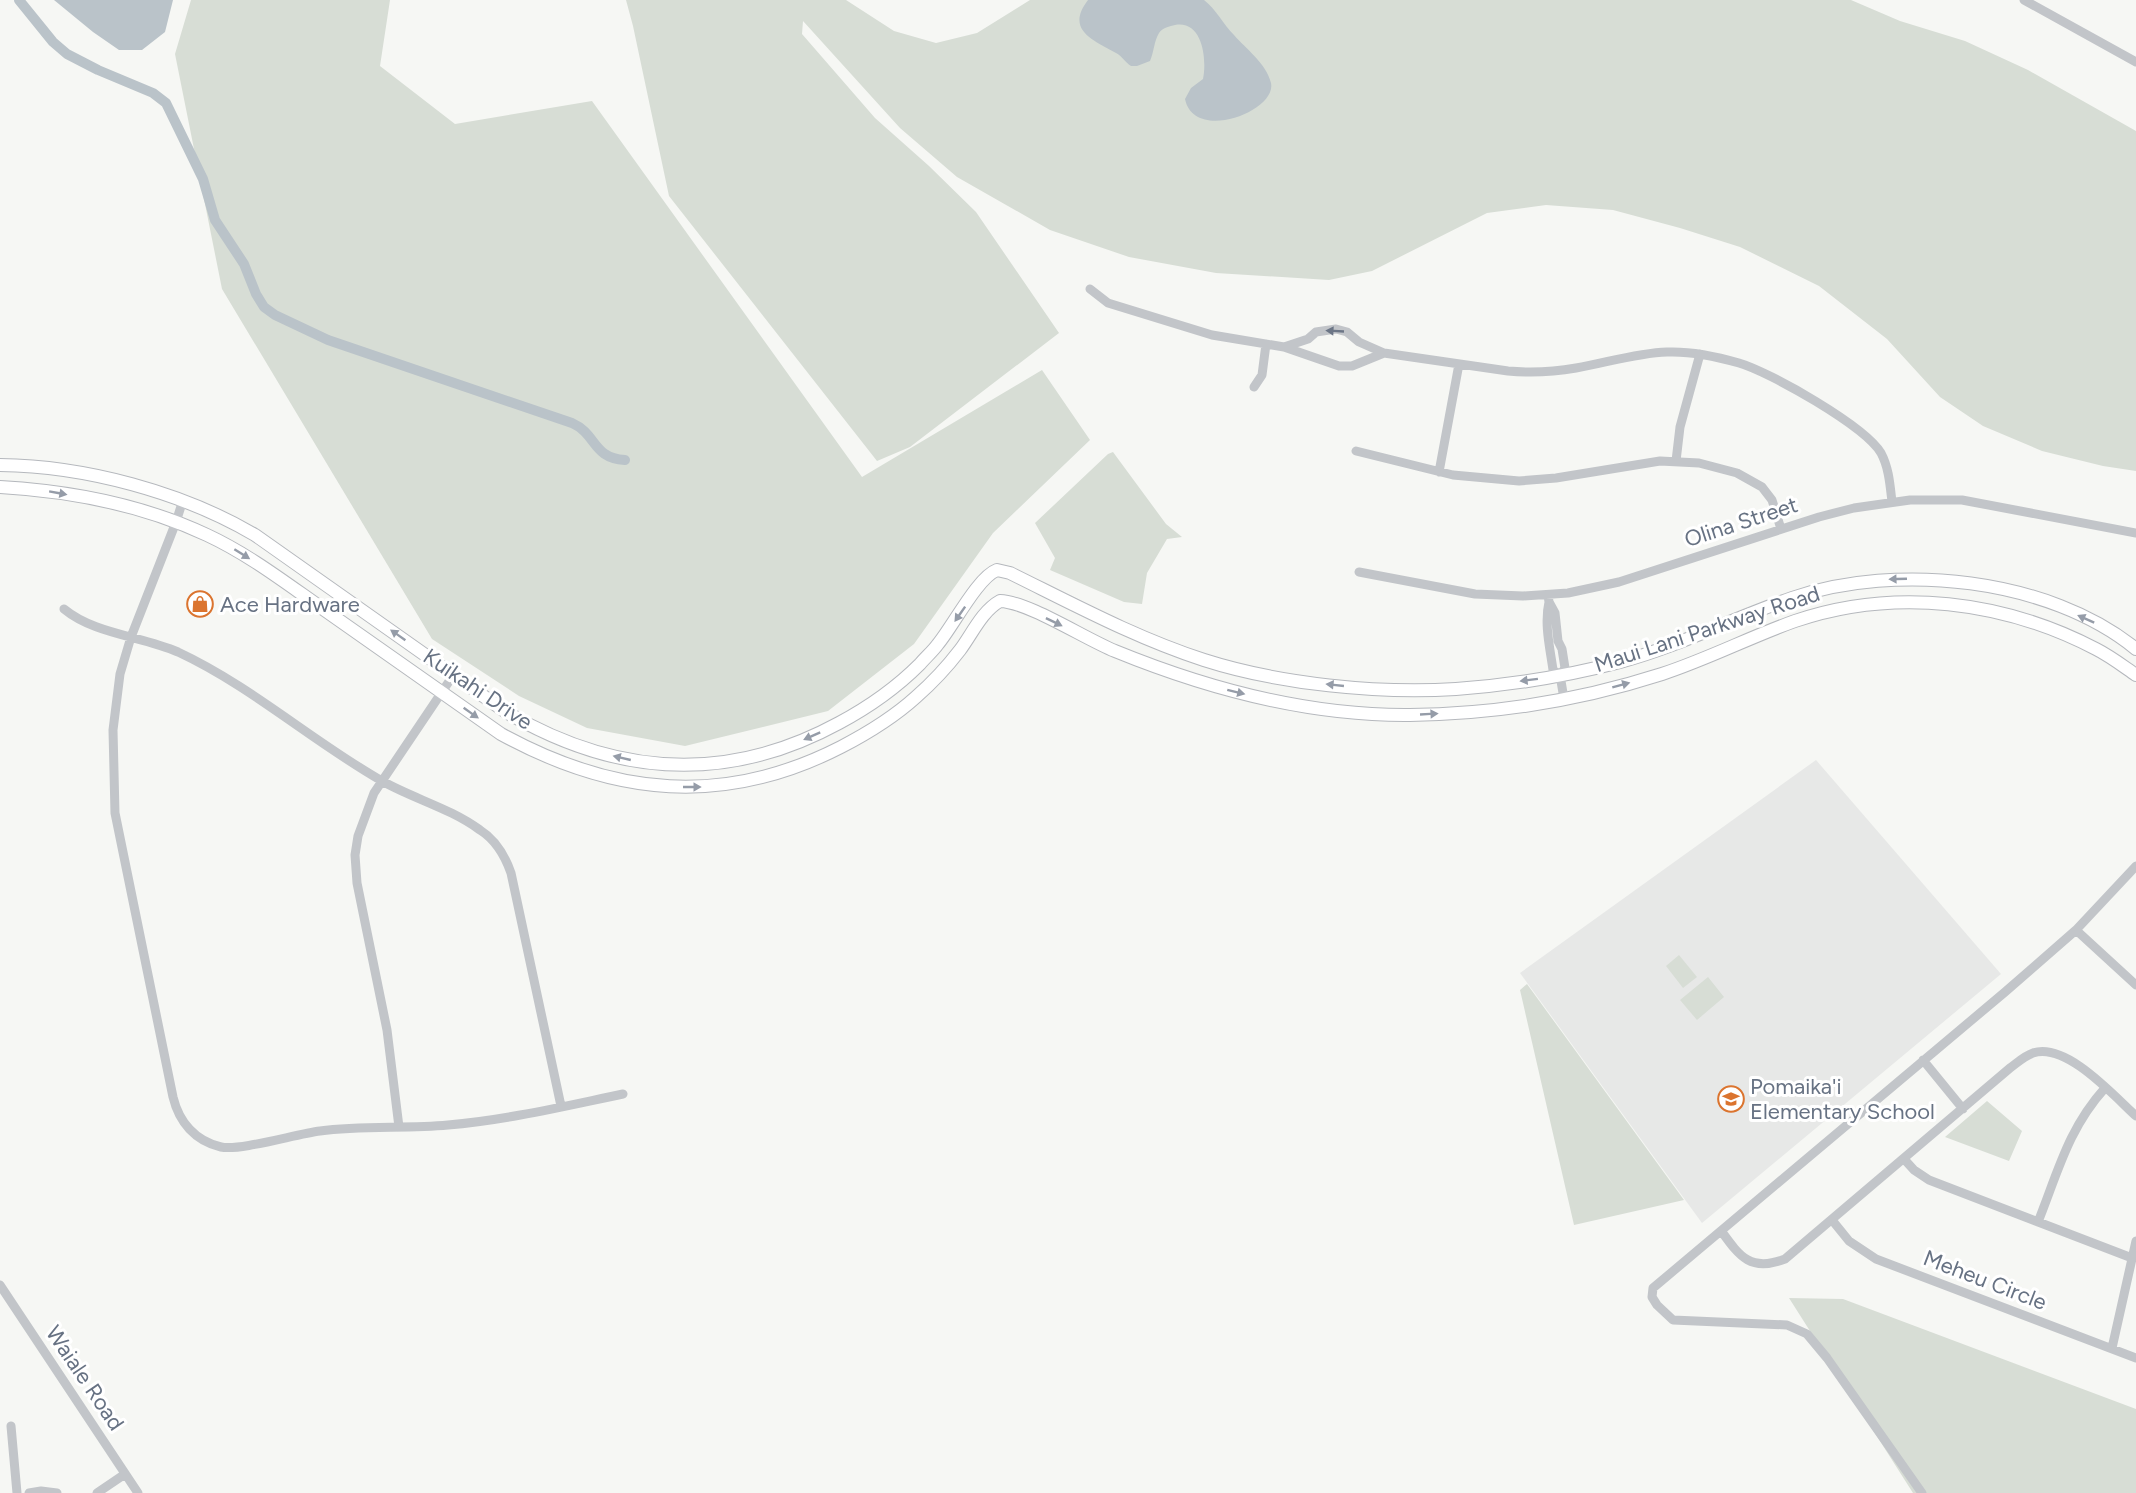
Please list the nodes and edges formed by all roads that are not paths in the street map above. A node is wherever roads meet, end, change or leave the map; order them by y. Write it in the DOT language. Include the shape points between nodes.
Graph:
graph roads {
  1 [pos="2024,0"];
  2 [pos="2136,62"];
  3 [pos="1090,289"];
  4 [pos="1266,344"];
  5 [pos="1284,347"];
  6 [pos="1384,353"];
  7 [pos="1700,354"];
  8 [pos="1459,364"];
  9 [pos="1254,387"];
  10 [pos="1356,452"];
  11 [pos="1676,461"];
  12 [pos="0,465"];
  13 [pos="1439,472"];
  14 [pos="0,487"];
  15 [pos="183,500"];
  16 [pos="1892,502"];
  17 [pos="176,522"];
  18 [pos="1781,529"];
  19 [pos="2136,533"];
  20 [pos="997,570"];
  21 [pos="1359,572"];
  22 [pos="1549,598"];
  23 [pos="1000,601"];
  24 [pos="64,609"];
  25 [pos="131,637"];
  26 [pos="2136,649"];
  27 [pos="454,674"];
  28 [pos="1560,675"];
  29 [pos="2136,675"];
  30 [pos="441,692"];
  31 [pos="1564,699"];
  32 [pos="383,781"];
  33 [pos="2136,866"];
  34 [pos="2076,930"];
  35 [pos="2135,982"];
  36 [pos="1923,1060"];
  37 [pos="2105,1088"];
  38 [pos="624,1094"];
  39 [pos="561,1106"];
  40 [pos="1963,1109"];
  41 [pos="2136,1116"];
  42 [pos="399,1127"];
  43 [pos="1904,1159"];
  44 [pos="1832,1220"];
  45 [pos="2038,1222"];
  46 [pos="1722,1232"];
  47 [pos="2136,1241"];
  48 [pos="2132,1258"];
  49 [pos="0,1285"];
  50 [pos="2112,1348"];
  51 [pos="2136,1358"];
  52 [pos="11,1426"];
  53 [pos="125,1474"];
  54 [pos="17,1493"];
  55 [pos="29,1493"];
  56 [pos="57,1493"];
  57 [pos="97,1493"];
  58 [pos="138,1493"];
  59 [pos="1923,1493"];
  1 -- 2 [label="street"];
  3 -- 4 [label="street" via="1108,303 1212,335"];
  4 -- 5 [label="street"];
  4 -- 9 [label="street" via="1262,375"];
  5 -- 6 [label="street" via="1340,366 1352,366"];
  6 -- 5 [label="street, one-way" via="1336,329 1316,332"];
  6 -- 8 [label="street"];
  7 -- 8 [label="street" via="1664,352 1544,372 1508,372"];
  7 -- 11 [label="street" via="1680,427"];
  7 -- 16 [label="street" via="1757,370 1861,432 1880,452 1888,472"];
  8 -- 13 [label="street"];
  10 -- 13 [label="street"];
  11 -- 13 [label="street" via="1519,481"];
  11 -- 18 [label="street" via="1715,467 1753,480 1772,500"];
  12 -- 15 [label="main road, Kuikahi Drive" via="74,473"];
  14 -- 17 [label="main road, Kuikahi Drive, one-way" via="124,506"];
  15 -- 17 [label="street"];
  27 -- 15 [label="main road, Kuikahi Drive, one-way" via="255,536"];
  16 -- 18 [label="street, Olina Street" via="1854,508"];
  16 -- 19 [label="street, Olina Street" via="1962,500"];
  17 -- 25 [label="street"];
  17 -- 30 [label="main road, Kuikahi Drive, one-way" via="207,534 255,562"];
  18 -- 22 [label="street, Olina Street" via="1619,582"];
  20 -- 27 [label="main road, Kuikahi Drive, one-way" via="985,578 938,645 910,674 874,702 813,737 736,761 647,763 587,748 524,723"];
  28 -- 20 [label="main road, Maui Lani Parkway Road, one-way" via="1455,689 1372,689 1288,680 1206,660 1128,631"];
  21 -- 22 [label="street, Olina Street" via="1475,594"];
  22 -- 28 [label="street" via="1546,614 1550,651 1553,670"];
  30 -- 23 [label="main road, Kuikahi Drive, one-way" via="501,734 567,765 629,782 676,787 741,782 801,766 865,735 903,708 944,670 989,609"];
  23 -- 31 [label="main road, Maui Lani Parkway Road, one-way" via="1020,605 1113,650 1189,679 1268,701 1408,715 1479,711"];
  24 -- 25 [label="street" via="84,622"];
  25 -- 32 [label="street" via="148,640 203,665"];
  25 -- 42 [label="street" via="120,674 113,730 115,813 176,1112 198,1137 233,1148 320,1131"];
  26 -- 28 [label="main road, Maui Lani Parkway Road, one-way" via="2092,621 2013,591 1970,582 1880,579 1792,598 1621,662"];
  27 -- 30 [label="street"];
  28 -- 31 [label="street"];
  31 -- 29 [label="main road, Maui Lani Parkway Road, one-way" via="1663,673 1796,621 1835,610 1916,602 1997,611 2037,623 2099,651"];
  30 -- 32 [label="street"];
  32 -- 39 [label="street" via="481,830 506,857"];
  32 -- 42 [label="street" via="374,793 358,836 355,870 387,1030"];
  33 -- 34 [label="street"];
  34 -- 35 [label="street"];
  34 -- 36 [label="street"];
  36 -- 40 [label="street"];
  36 -- 46 [label="street"];
  37 -- 40 [label="street" via="2062,1054 2034,1053 2010,1068"];
  37 -- 41 [label="street"];
  37 -- 45 [label="street" via="2068,1142"];
  38 -- 39 [label="street"];
  39 -- 42 [label="street" via="481,1122"];
  40 -- 43 [label="street"];
  43 -- 44 [label="street"];
  43 -- 45 [label="street" via="1929,1180"];
  44 -- 46 [label="street" via="1785,1259 1763,1265 1749,1262 1737,1253"];
  44 -- 50 [label="street, Meheu Circle" via="1849,1241 1876,1259"];
  45 -- 48 [label="street"];
  46 -- 59 [label="street" via="1653,1288 1652,1297 1657,1305 1673,1320 1787,1325 1807,1334"];
  47 -- 48 [label="street"];
  48 -- 50 [label="street"];
  49 -- 53 [label="street, Waiale Road"];
  50 -- 51 [label="street, Meheu Circle"];
  52 -- 54 [label="street"];
  53 -- 57 [label="street"];
  53 -- 58 [label="street, Waiale Road"];
  55 -- 56 [label="street"];
}
